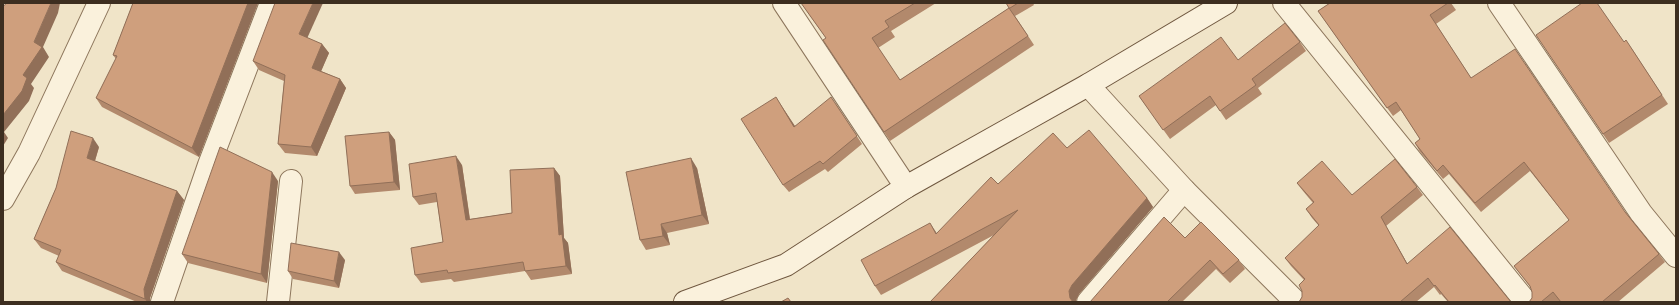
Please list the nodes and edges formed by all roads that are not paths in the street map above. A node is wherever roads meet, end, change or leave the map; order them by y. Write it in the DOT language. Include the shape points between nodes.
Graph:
graph roads {
  1 [pos="4,3"];
  2 [pos="99,3"];
  3 [pos="271,3"];
  4 [pos="784,3"];
  5 [pos="1226,3"];
  6 [pos="1284,3"];
  7 [pos="1499,3"];
  8 [pos="3,6"];
  9 [pos="1088,85"];
  10 [pos="291,181"];
  11 [pos="906,187"];
  12 [pos="1184,190"];
  13 [pos="3,199"];
  14 [pos="1676,256"];
  15 [pos="1290,300"];
  16 [pos="162,302"];
  17 [pos="278,302"];
  18 [pos="685,302"];
  19 [pos="1088,302"];
  20 [pos="1526,302"];
  1 -- 8 [label="street"];
  2 -- 13 [label="street" via="29,152"];
  3 -- 16 [label="street" via="209,165"];
  4 -- 11 [label="street"];
  5 -- 9 [label="street"];
  6 -- 20 [label="street"];
  7 -- 14 [label="street" via="1641,213"];
  9 -- 11 [label="street"];
  9 -- 12 [label="street"];
  10 -- 17 [label="street"];
  11 -- 18 [label="street" via="786,265"];
  12 -- 15 [label="street"];
  12 -- 19 [label="street"];
}
